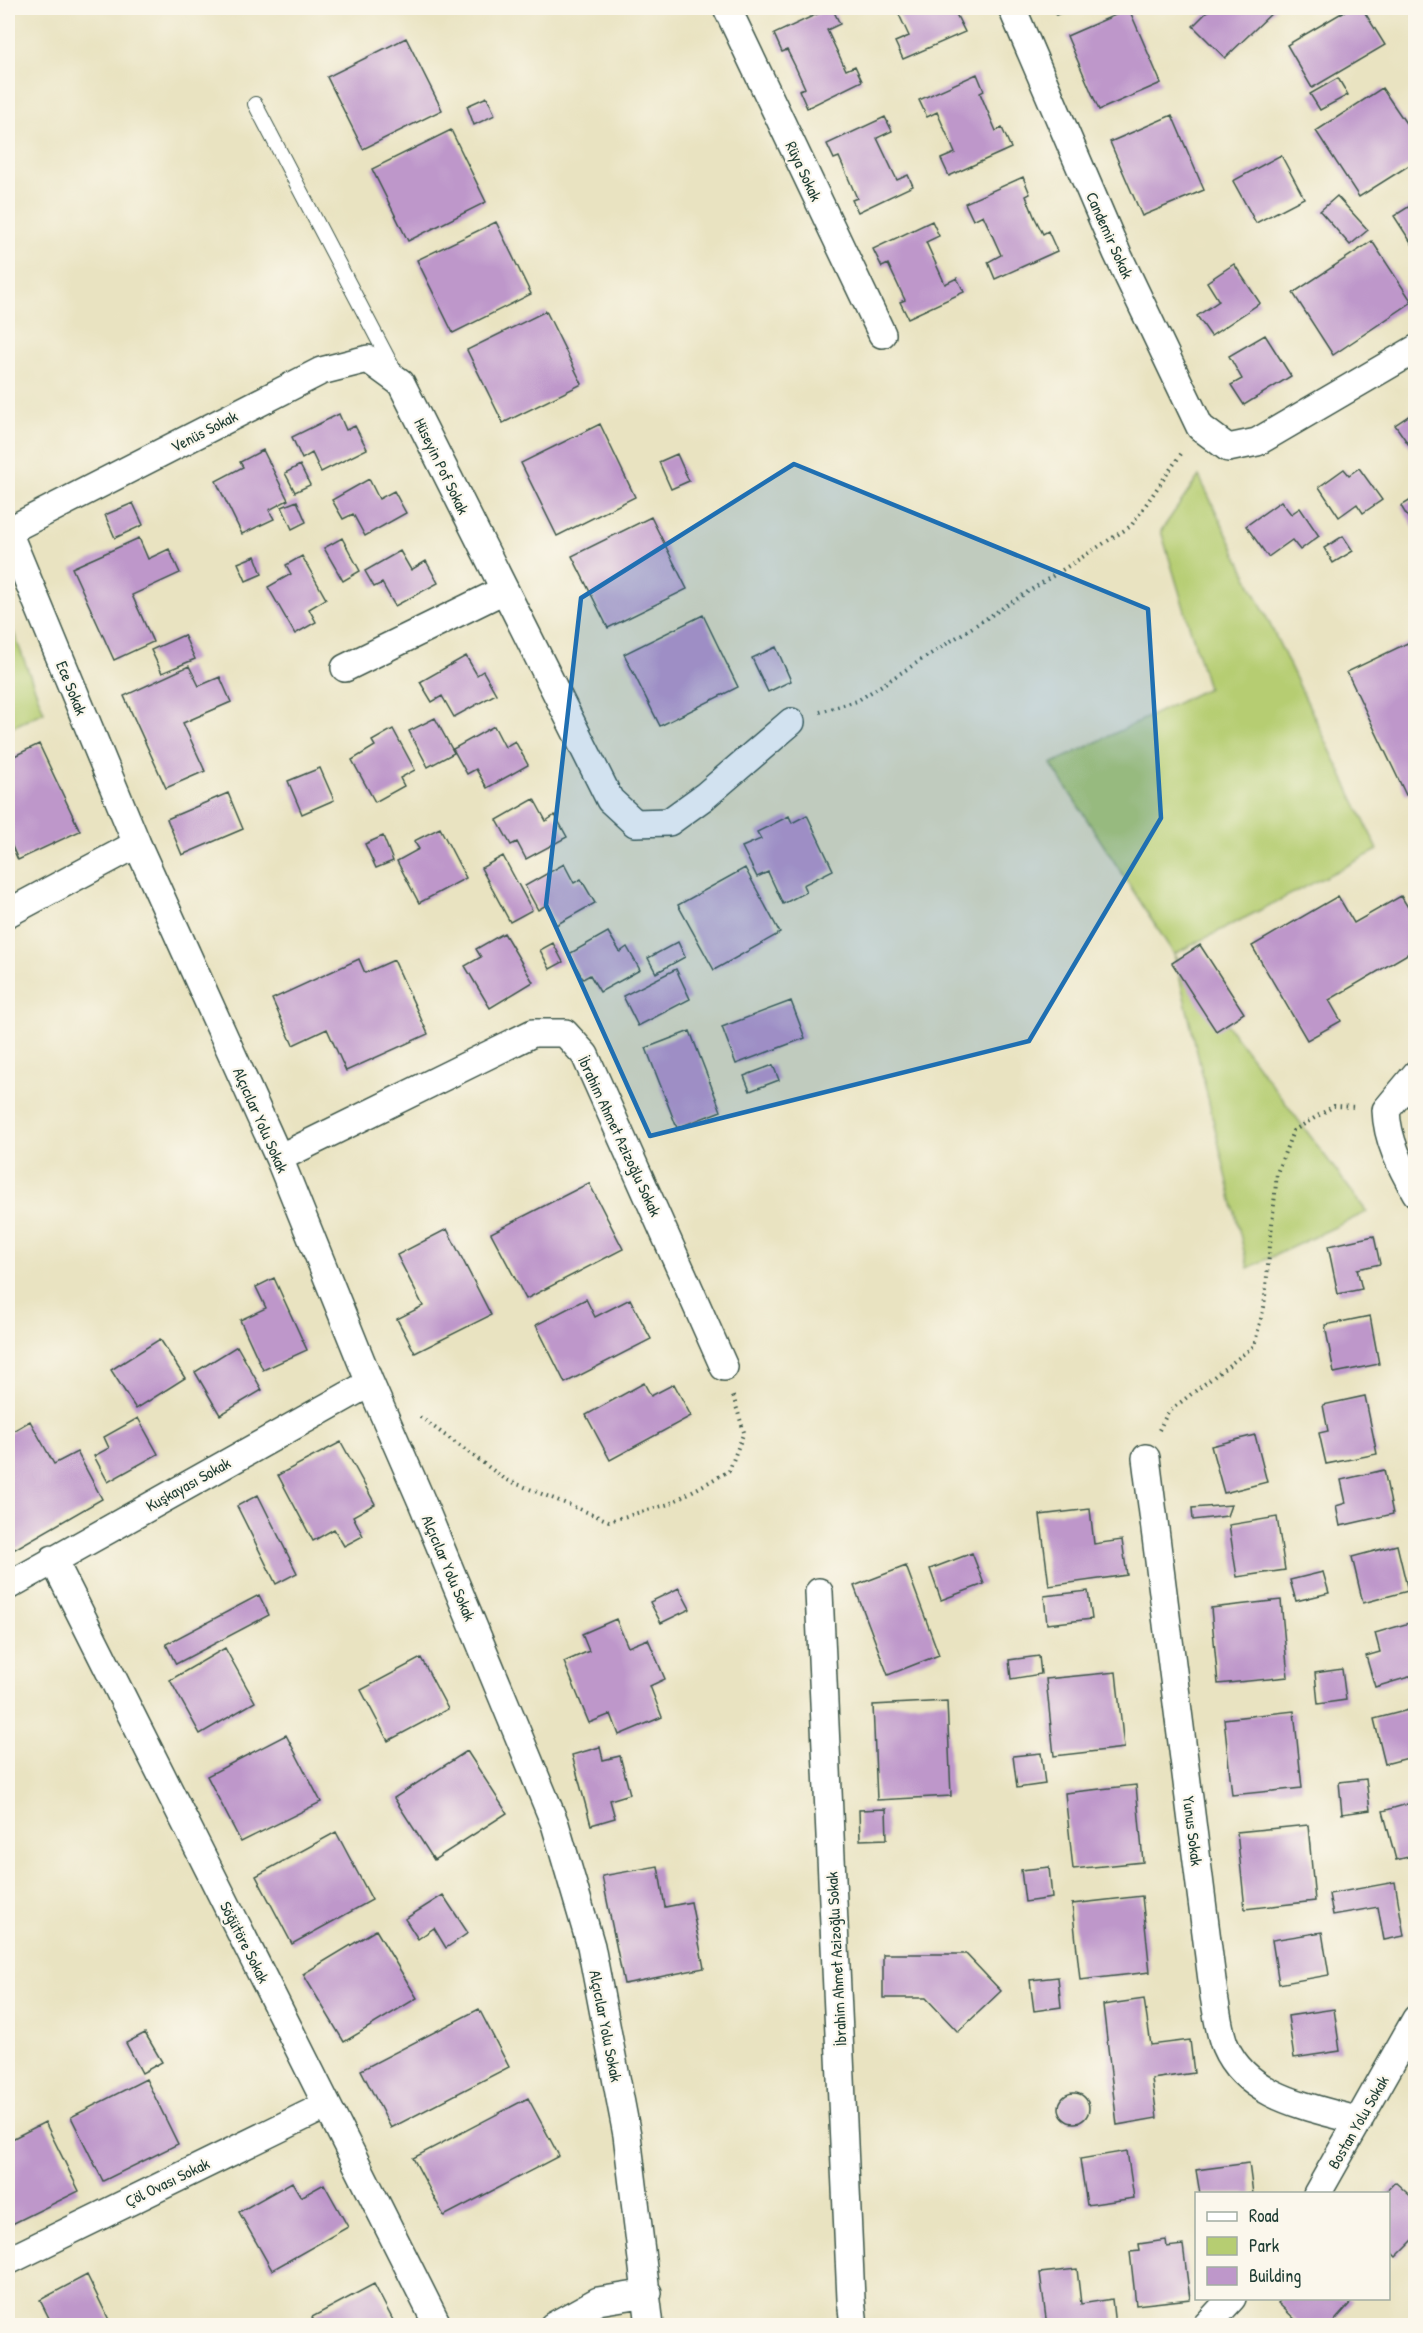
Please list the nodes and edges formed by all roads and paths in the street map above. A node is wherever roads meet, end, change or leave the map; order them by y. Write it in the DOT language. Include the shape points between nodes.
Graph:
graph roads {
  1 [pos="727,8"];
  2 [pos="1012,8"];
  3 [pos="255,104"];
  4 [pos="882,334"];
  5 [pos="1416,349"];
  6 [pos="401,383"];
  7 [pos="1200,427"];
  8 [pos="8,531"];
  9 [pos="504,590"];
  10 [pos="345,668"];
  11 [pos="791,722"];
  12 [pos="137,844"];
  13 [pos="8,913"];
  14 [pos="1416,1074"];
  15 [pos="1386,1110"];
  16 [pos="279,1158"];
  17 [pos="1416,1193"];
  18 [pos="724,1367"];
  19 [pos="370,1383"];
  20 [pos="418,1416"];
  21 [pos="1146,1458"];
  22 [pos="53,1559"];
  23 [pos="8,1586"];
  24 [pos="819,1592"];
  25 [pos="1416,2019"];
  26 [pos="327,2105"];
  27 [pos="1359,2121"];
  28 [pos="1318,2192"];
  29 [pos="8,2261"];
  30 [pos="648,2293"];
  31 [pos="1230,2300"];
  32 [pos="438,2325"];
  33 [pos="552,2325"];
  34 [pos="650,2325"];
  35 [pos="854,2325"];
  36 [pos="1206,2325"];
  1 -- 4 [label="street, Rüya Sokak"];
  2 -- 7 [label="street, Candemir Sokak" via="1117,253"];
  3 -- 6 [label="lane, Hüseyin Pof Sokak"];
  5 -- 7 [label="street, Candemir Sokak" via="1257,442 1228,448"];
  6 -- 8 [label="street, Venüs Sokak" via="368,359 321,371"];
  6 -- 9 [label="street, Hüseyin Pof Sokak"];
  7 -- 11 [label="path" via="1131,526 856,700"];
  8 -- 12 [label="street, Ece Sokak"];
  9 -- 10 [label="street"];
  9 -- 11 [label="street, Hüseyin Pof Sokak" via="610,800 635,823 669,822"];
  12 -- 13 [label="street"];
  12 -- 16 [label="street, Alçıcılar Yolu Sokak"];
  14 -- 15 [label="street"];
  15 -- 17 [label="street" via="1387,1127 1402,1169"];
  15 -- 21 [label="path" via="1334,1106 1293,1131 1277,1173 1264,1307 1254,1346 1168,1412"];
  16 -- 18 [label="street, İbrahim Ahmet Azizoğlu Sokak" via="533,1033 565,1034 585,1055"];
  16 -- 19 [label="street, Alçıcılar Yolu Sokak"];
  18 -- 20 [label="path" via="744,1432 729,1471 669,1504 609,1521 505,1479"];
  19 -- 22 [label="street, Kuşkayası Sokak"];
  19 -- 30 [label="street, Alçıcılar Yolu Sokak" via="555,1824 593,1958 627,2135"];
  21 -- 27 [label="street, Yunus Sokak" via="1214,1996 1225,2046 1246,2077 1279,2098"];
  22 -- 23 [label="street, Kuşkayası Sokak"];
  22 -- 26 [label="street, Söğütöre Sokak"];
  24 -- 35 [label="street, İbrahim Ahmet Azizoğlu Sokak"];
  25 -- 27 [label="street, Bostan Yolu Sokak"];
  26 -- 29 [label="street, Çöl Ovası Sokak"];
  26 -- 32 [label="street, Söğütöre Sokak"];
  27 -- 28 [label="street, Bostan Yolu Sokak"];
  30 -- 33 [label="street" via="598,2301"];
  30 -- 34 [label="street, Alçıcılar Yolu Sokak"];
  31 -- 36 [label="street"];
}
